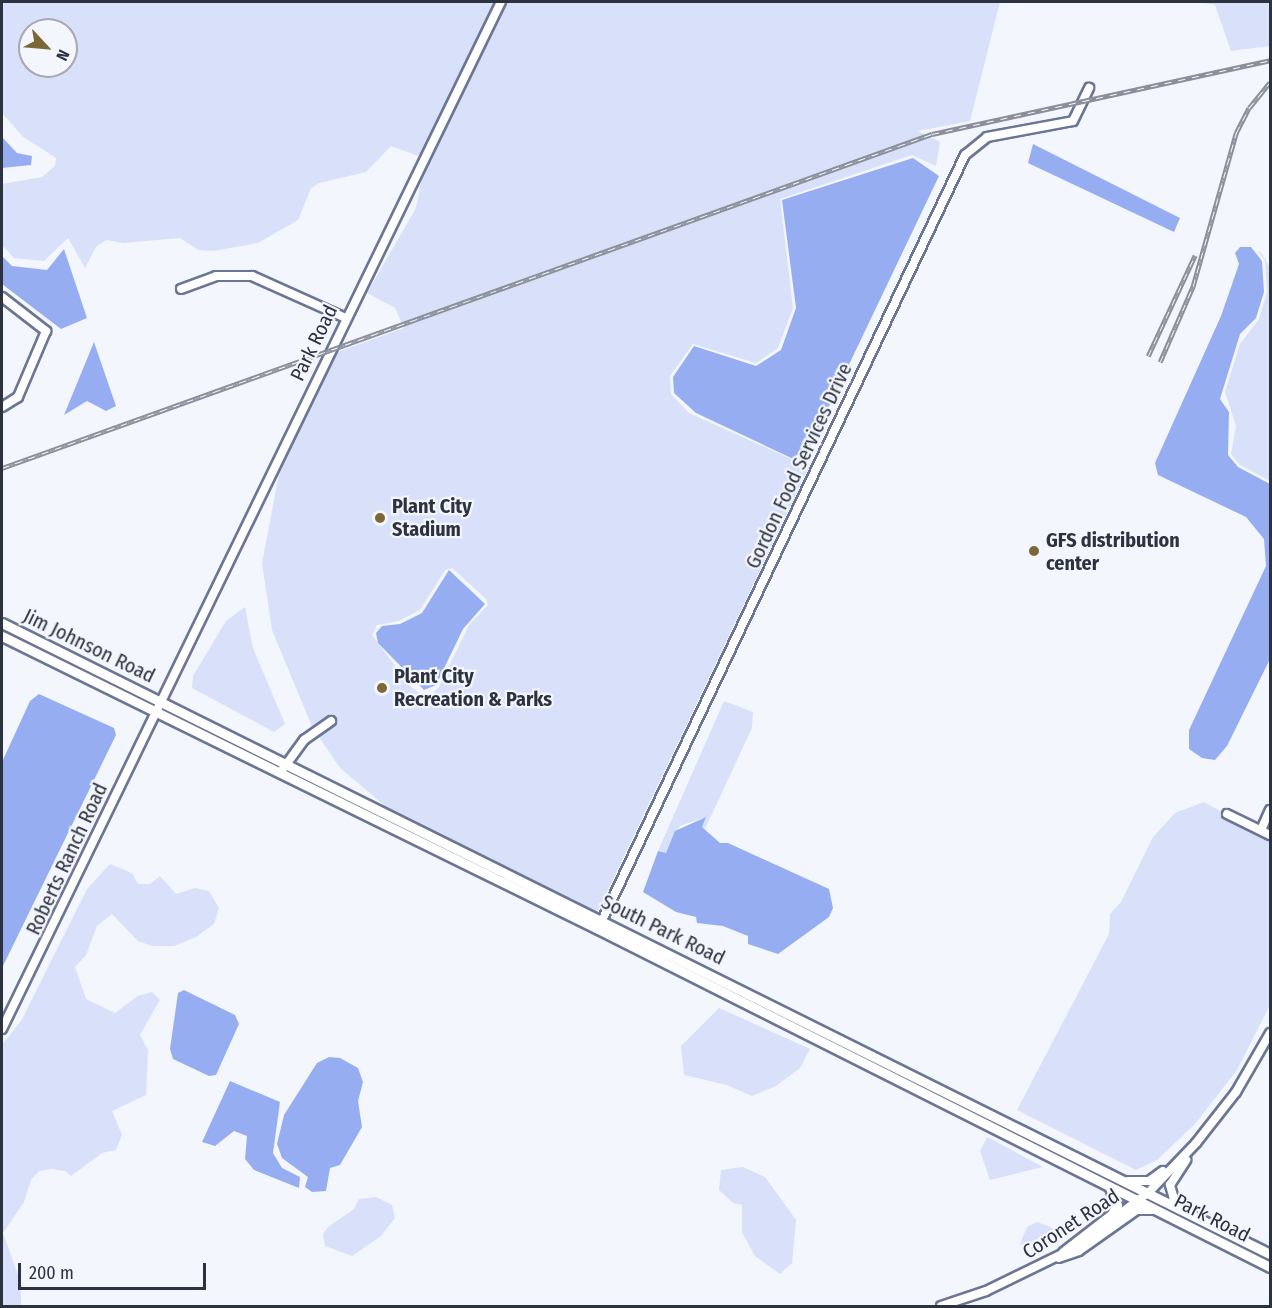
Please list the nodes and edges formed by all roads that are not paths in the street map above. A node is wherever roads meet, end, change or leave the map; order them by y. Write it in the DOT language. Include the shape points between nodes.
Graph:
graph roads {
  1 [pos="501,2"];
  2 [pos="1089,88"];
  3 [pos="181,288"];
  4 [pos="2,297"];
  5 [pos="346,318"];
  6 [pos="2,407"];
  7 [pos="2,623"];
  8 [pos="2,628"];
  9 [pos="2,636"];
  10 [pos="77,660"];
  11 [pos="158,706"];
  12 [pos="331,721"];
  13 [pos="283,769"];
  14 [pos="1270,810"];
  15 [pos="1227,814"];
  16 [pos="377,821"];
  17 [pos="1261,830"];
  18 [pos="1270,835"];
  19 [pos="510,874"];
  20 [pos="502,882"];
  21 [pos="603,920"];
  22 [pos="598,929"];
  23 [pos="643,940"];
  24 [pos="2,1029"];
  25 [pos="1270,1034"];
  26 [pos="1267,1050"];
  27 [pos="1196,1143"];
  28 [pos="1047,1156"];
  29 [pos="1123,1179"];
  30 [pos="1108,1186"];
  31 [pos="1149,1192"];
  32 [pos="1138,1201"];
  33 [pos="1153,1209"];
  34 [pos="1186,1211"];
  35 [pos="1244,1241"];
  36 [pos="1228,1246"];
  37 [pos="1270,1254"];
  38 [pos="1056,1258"];
  39 [pos="1270,1262"];
  40 [pos="1270,1267"];
  41 [pos="941,1306"];
  1 -- 5 [label="street, Park Road"];
  2 -- 21 [label="street, Gordon Food Services Drive" via="1073,121 987,136 965,155"];
  3 -- 5 [label="street" via="216,276 252,276"];
  4 -- 6 [label="street" via="46,331 46,339 18,397"];
  5 -- 11 [label="street, Park Road"];
  7 -- 10 [label="main road, Jim Johnson Road"];
  8 -- 10 [label="main road" via="65,660"];
  9 -- 11 [label="main road, Jim Johnson Road" via="68,669"];
  10 -- 11 [label="main road, Jim Johnson Road"];
  11 -- 13 [label="main road, South Park Road"];
  11 -- 13 [label="main road, South Park Road" via="239,740"];
  11 -- 24 [label="street, Roberts Ranch Road"];
  12 -- 13 [label="street" via="304,740"];
  13 -- 16 [label="main road, South Park Road"];
  13 -- 19 [label="main road, South Park Road" via="372,805"];
  14 -- 17 [label="street"];
  15 -- 17 [label="street"];
  16 -- 19 [label="main road" via="394,821 504,875"];
  16 -- 20 [label="main road, South Park Road"];
  17 -- 18 [label="street"];
  19 -- 21 [label="main road, South Park Road"];
  20 -- 21 [label="main road" via="590,919"];
  20 -- 22 [label="main road, South Park Road"];
  21 -- 22 [label="street, Gordon Food Services Drive"];
  21 -- 23 [label="main road, South Park Road"];
  22 -- 23 [label="main road"];
  22 -- 28 [label="main road, South Park Road"];
  23 -- 29 [label="main road, South Park Road"];
  25 -- 26 [label="street"];
  26 -- 27 [label="street"];
  27 -- 29 [label="street" via="1149,1181"];
  27 -- 31 [label="street, Coronet Road"];
  27 -- 34 [label="street" via="1170,1185 1174,1199"];
  28 -- 30 [label="main road, South Park Road"];
  28 -- 31 [label="main road" via="1124,1189"];
  29 -- 31 [label="main road, South Park Road"];
  30 -- 32 [label="main road, South Park Road"];
  30 -- 38 [label="main road" via="1116,1198 1112,1214"];
  31 -- 32 [label="street, Coronet Road"];
  31 -- 34 [label="main road, Park Road"];
  32 -- 33 [label="main road, Park Road"];
  32 -- 35 [label="main road" via="1163,1204"];
  32 -- 38 [label="street, Coronet Road"];
  33 -- 36 [label="main road, Park Road"];
  33 -- 38 [label="main road" via="1136,1209 1078,1250"];
  34 -- 35 [label="main road, Park Road"];
  35 -- 37 [label="main road, Park Road"];
  36 -- 39 [label="main road"];
  36 -- 40 [label="main road, Park Road"];
  38 -- 41 [label="street, Coronet Road"];
}
